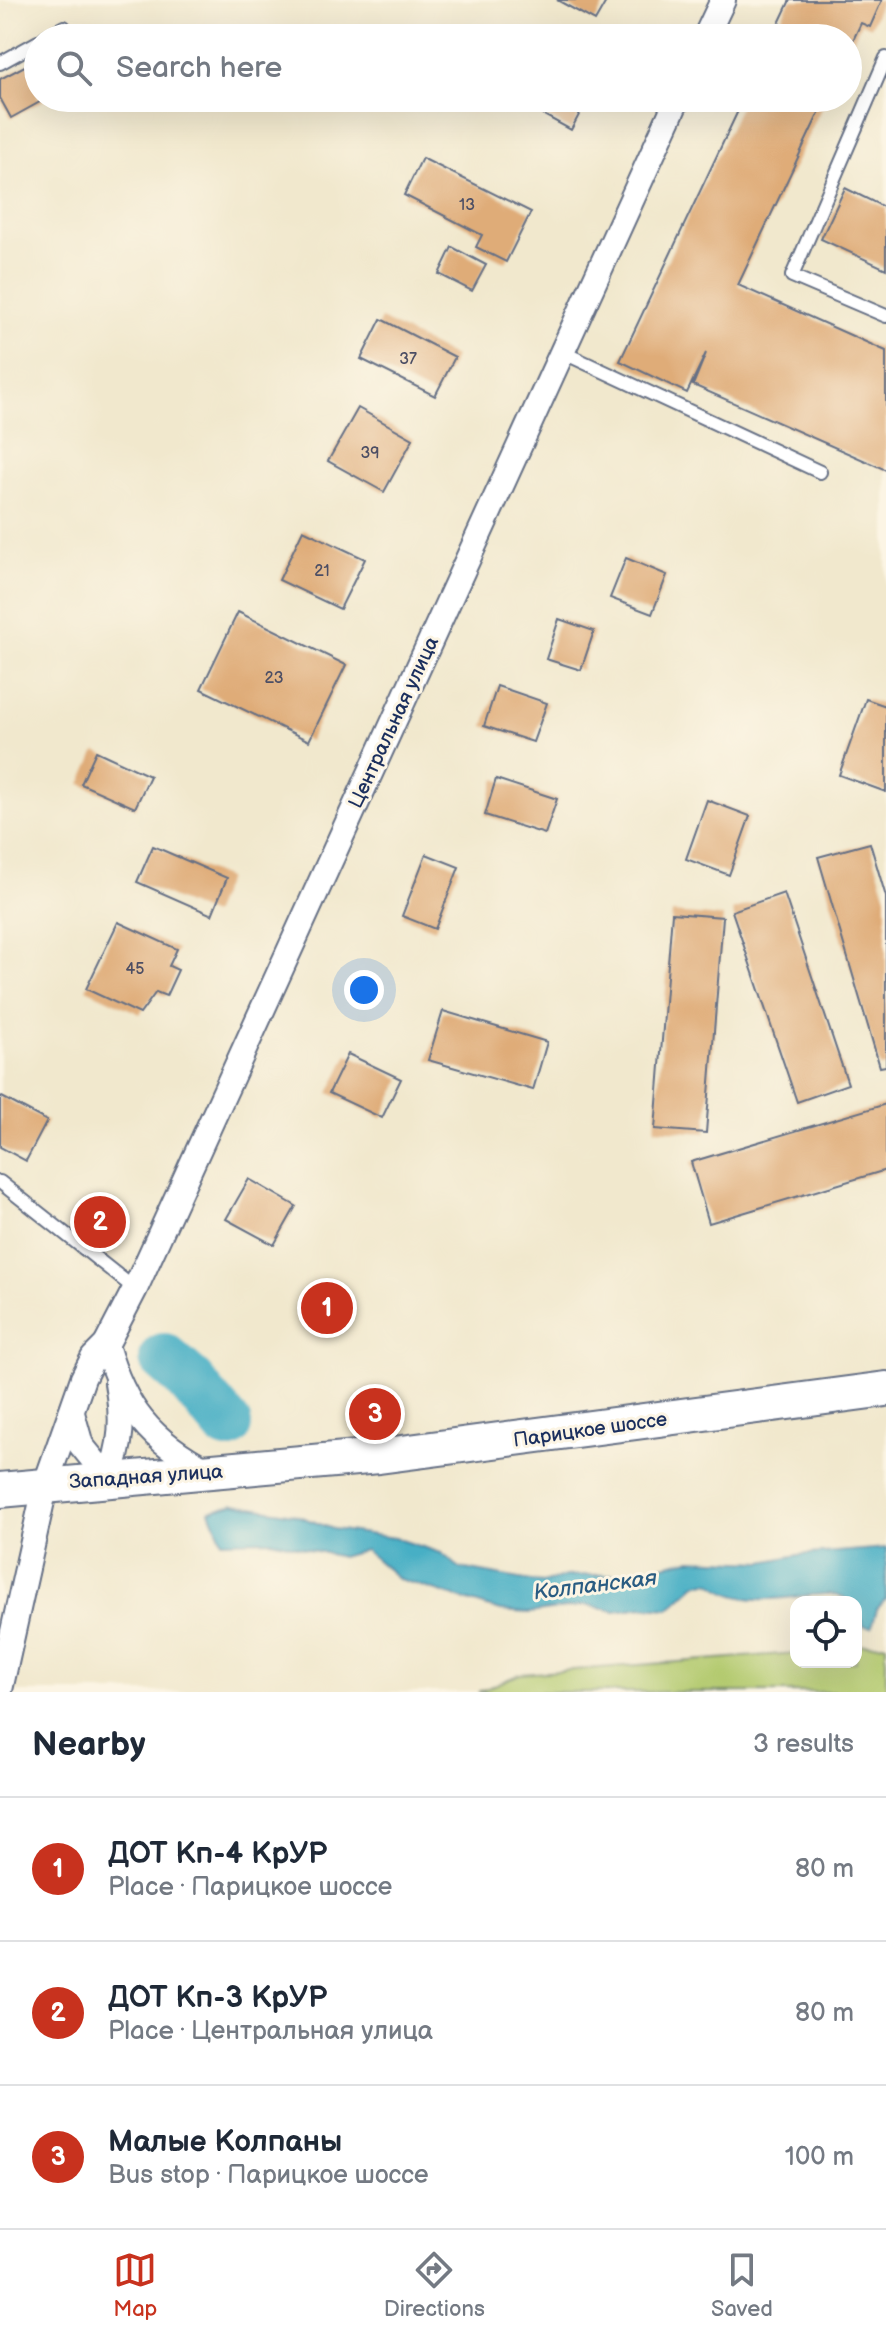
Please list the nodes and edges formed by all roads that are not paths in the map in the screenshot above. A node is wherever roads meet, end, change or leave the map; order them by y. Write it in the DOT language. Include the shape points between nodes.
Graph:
graph roads {
  1 [pos="723,0"];
  2 [pos="712,24"];
  3 [pos="24,50"];
  4 [pos="886,58"];
  5 [pos="0,63"];
  6 [pos="672,112"];
  7 [pos="886,316"];
  8 [pos="562,352"];
  9 [pos="820,472"];
  10 [pos="0,1182"];
  11 [pos="135,1289"];
  12 [pos="106,1345"];
  13 [pos="117,1383"];
  14 [pos="886,1389"];
  15 [pos="72,1413"];
  16 [pos="293,1465"];
  17 [pos="211,1472"];
  18 [pos="108,1478"];
  19 [pos="46,1483"];
  20 [pos="0,1490"];
  21 [pos="0,1690"];
  1 -- 2 [label="street"];
  3 -- 5 [label="lane"];
  4 -- 7 [label="lane" via="792,276"];
  6 -- 8 [label="street, Центральная улица"];
  8 -- 9 [label="lane"];
  8 -- 11 [label="street, Центральная улица"];
  10 -- 11 [label="lane"];
  11 -- 12 [label="street, Центральная улица"];
  12 -- 13 [label="street"];
  12 -- 15 [label="street, Центральная улица" via="93,1358"];
  13 -- 17 [label="street" via="156,1436"];
  13 -- 18 [label="street" via="121,1439"];
  14 -- 16 [label="main road, Парицкое шоссе"];
  15 -- 18 [label="street" via="81,1445"];
  15 -- 19 [label="street, Центральная улица"];
  16 -- 17 [label="main road, Западная улица"];
  17 -- 18 [label="main road, Западная улица"];
  18 -- 19 [label="main road, Западная улица"];
  19 -- 20 [label="main road, Западная улица"];
  19 -- 21 [label="street"];
}
